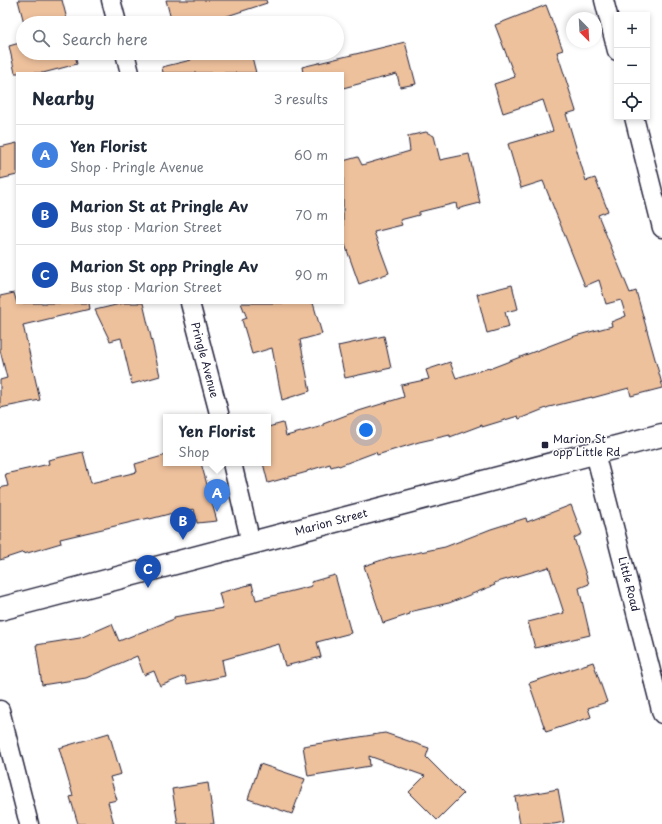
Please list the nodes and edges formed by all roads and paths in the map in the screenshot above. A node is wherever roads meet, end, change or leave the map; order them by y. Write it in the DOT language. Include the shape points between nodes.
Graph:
graph roads {
  1 [pos="111,0"];
  2 [pos="604,0"];
  3 [pos="115,16"];
  4 [pos="616,48"];
  5 [pos="127,60"];
  6 [pos="130,72"];
  7 [pos="635,120"];
  8 [pos="662,228"];
  9 [pos="190,304"];
  10 [pos="219,414"];
  11 [pos="662,435"];
  12 [pos="595,453"];
  13 [pos="233,466"];
  14 [pos="251,543"];
  15 [pos="3,611"];
  16 [pos="0,710"];
  17 [pos="662,714"];
  18 [pos="29,824"];
  1 -- 3 [label="street"];
  2 -- 4 [label="street"];
  5 -- 6 [label="street"];
  7 -- 8 [label="street"];
  9 -- 10 [label="street, Pringle Avenue"];
  11 -- 12 [label="main road, Marion Street"];
  12 -- 14 [label="main road, Marion Street"];
  12 -- 17 [label="street, Little Road"];
  13 -- 14 [label="street"];
  14 -- 15 [label="main road, Marion Street"];
  16 -- 18 [label="street"];
}
